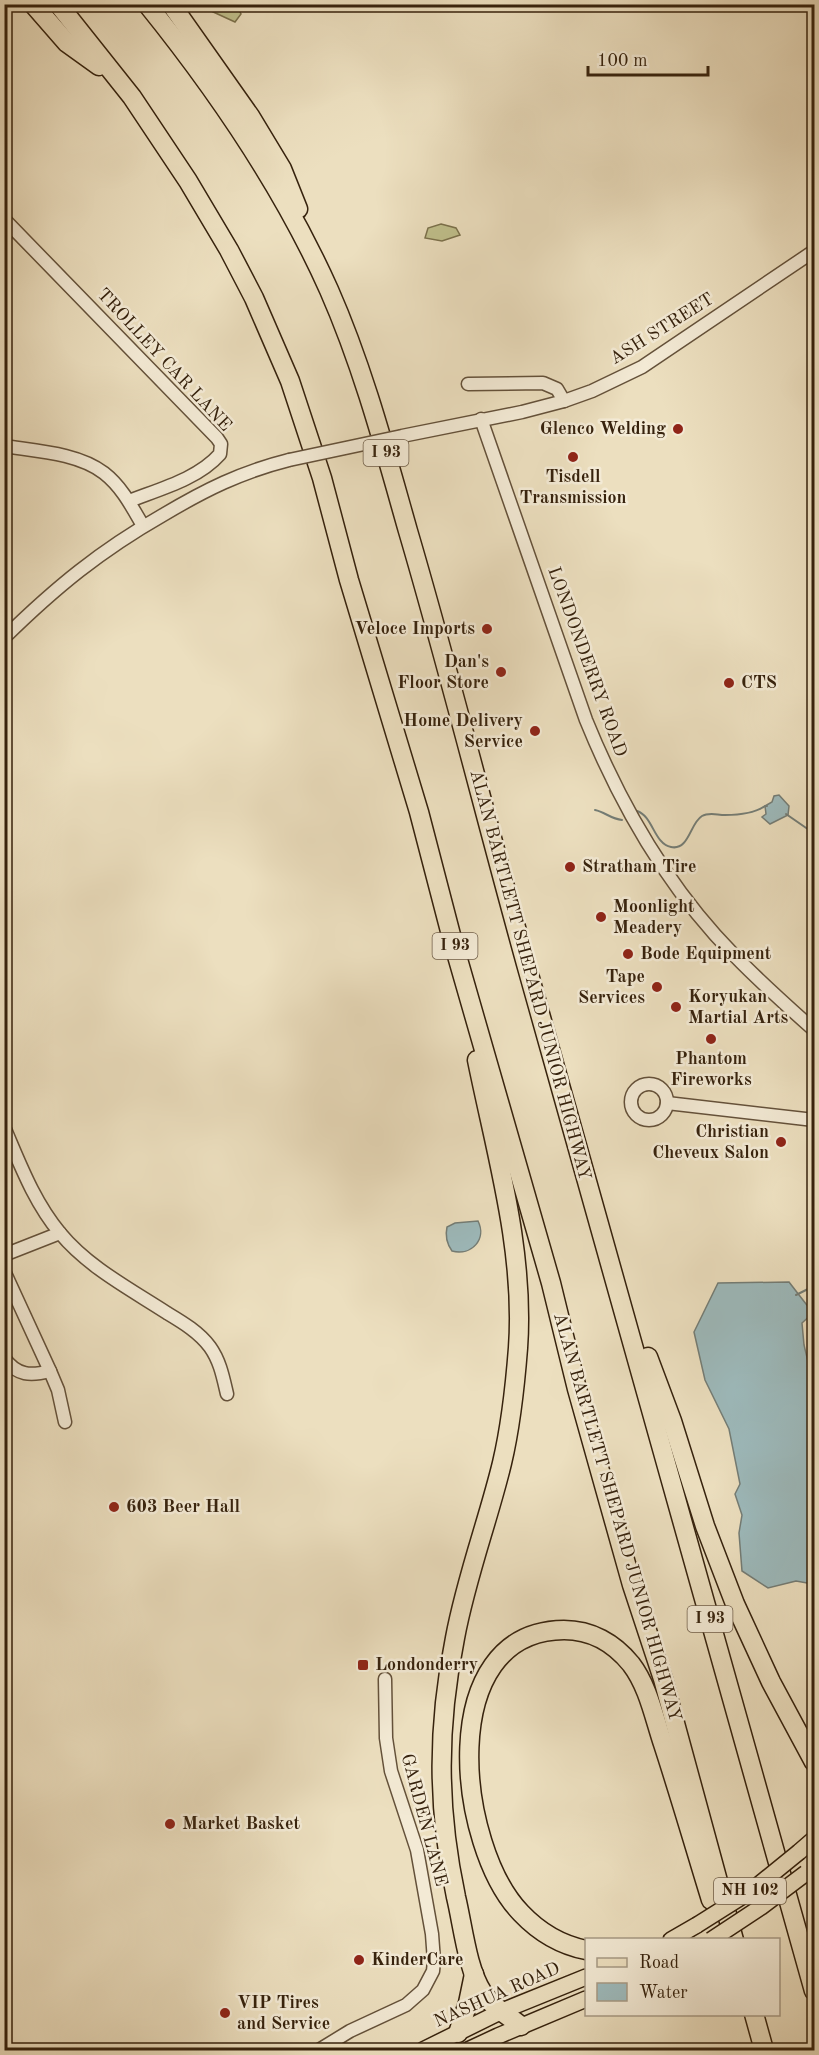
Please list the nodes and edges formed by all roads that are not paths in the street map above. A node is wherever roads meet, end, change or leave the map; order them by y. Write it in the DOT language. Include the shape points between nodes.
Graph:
graph roads {
  1 [pos="33,4"];
  2 [pos="58,4"];
  3 [pos="147,4"];
  4 [pos="171,4"];
  5 [pos="122,83"];
  6 [pos="4,219"];
  7 [pos="309,249"];
  8 [pos="813,255"];
  9 [pos="468,384"];
  10 [pos="564,401"];
  11 [pos="482,419"];
  12 [pos="4,446"];
  13 [pos="129,501"];
  14 [pos="143,526"];
  15 [pos="4,638"];
  16 [pos="451,935"];
  17 [pos="814,1030"];
  18 [pos="667,1103"];
  19 [pos="814,1120"];
  20 [pos="4,1127"];
  21 [pos="60,1233"];
  22 [pos="606,1248"];
  23 [pos="4,1255"];
  24 [pos="4,1271"];
  25 [pos="4,1358"];
  26 [pos="50,1371"];
  27 [pos="227,1394"];
  28 [pos="65,1422"];
  29 [pos="386,1679"];
  30 [pos="812,1755"];
  31 [pos="814,1839"];
  32 [pos="810,1869"];
  33 [pos="674,1938"];
  34 [pos="714,1938"];
  35 [pos="723,1938"];
  36 [pos="733,1938"];
  37 [pos="585,1950"];
  38 [pos="474,1974"];
  39 [pos="585,1977"];
  40 [pos="814,1991"];
  41 [pos="585,1999"];
  42 [pos="502,2011"];
  43 [pos="754,2016"];
  44 [pos="522,2026"];
  45 [pos="458,2033"];
  46 [pos="762,2043"];
  47 [pos="319,2050"];
  48 [pos="423,2050"];
  49 [pos="468,2050"];
  1 -- 5 [label="highway" via="67,43"];
  2 -- 5 [label="highway, ALAN BARTLETT SHEPARD JUNIOR HIGHWAY / I 93"];
  3 -- 7 [label="highway, ALAN BARTLETT SHEPARD JUNIOR HIGHWAY / I 93" via="243,135"];
  4 -- 7 [label="highway" via="250,116 282,170 298,206"];
  5 -- 16 [label="highway, ALAN BARTLETT SHEPARD JUNIOR HIGHWAY / I 93" via="229,250 290,381 322,478"];
  6 -- 13 [label="street, TROLLEY CAR LANE" via="221,444 220,454 212,464"];
  7 -- 22 [label="highway, ALAN BARTLETT SHEPARD JUNIOR HIGHWAY / I 93" via="370,400"];
  8 -- 10 [label="street, ASH STREET" via="642,366"];
  9 -- 10 [label="street" via="543,383 557,389"];
  10 -- 11 [label="street, ASH STREET"];
  11 -- 14 [label="street, ASH STREET, bridge" via="262,467 227,480"];
  11 -- 17 [label="street, LONDONDERRY ROAD" via="586,720 628,810 667,874 706,924"];
  12 -- 13 [label="street" via="86,463 105,474"];
  13 -- 14 [label="street"];
  14 -- 15 [label="street, ASH STREET" via="75,573"];
  16 -- 36 [label="highway, ALAN BARTLETT SHEPARD JUNIOR HIGHWAY / I 93"];
  16 -- 38 [label="highway" via="507,1203 518,1316 514,1399 455,1636 443,1720 444,1833"];
  18 -- 19 [label="street"];
  20 -- 21 [label="street" via="33,1193"];
  21 -- 23 [label="street"];
  21 -- 27 [label="street" via="107,1274 202,1338 219,1362"];
  22 -- 30 [label="highway" via="672,1421 701,1516 731,1594 771,1682"];
  22 -- 40 [label="highway, ALAN BARTLETT SHEPARD JUNIOR HIGHWAY / I 93"];
  24 -- 26 [label="street"];
  25 -- 26 [label="street" via="22,1375"];
  26 -- 28 [label="street"];
  29 -- 47 [label="street, GARDEN LANE" via="386,1738 391,1771 417,1850 432,1934 433,1971 423,1990 406,2005"];
  31 -- 33 [label="main road, NH 102, bridge" via="751,1891"];
  32 -- 34 [label="main road, NH 102, bridge"];
  35 -- 37 [label="highway" via="665,1750 632,1665 604,1640 579,1631 550,1631 515,1644 485,1680 472,1721 470,1782 481,1841 505,1891 537,1927 570,1947"];
  38 -- 42 [label="highway" via="484,1994"];
  38 -- 45 [label="highway"];
  39 -- 42 [label="main road, NASHUA ROAD"];
  41 -- 44 [label="main road, NASHUA ROAD"];
  42 -- 44 [label="highway"];
  42 -- 45 [label="main road, NASHUA ROAD"];
  43 -- 46 [label="highway"];
  44 -- 49 [label="main road, NASHUA ROAD"];
  45 -- 48 [label="main road, NASHUA ROAD"];
}
